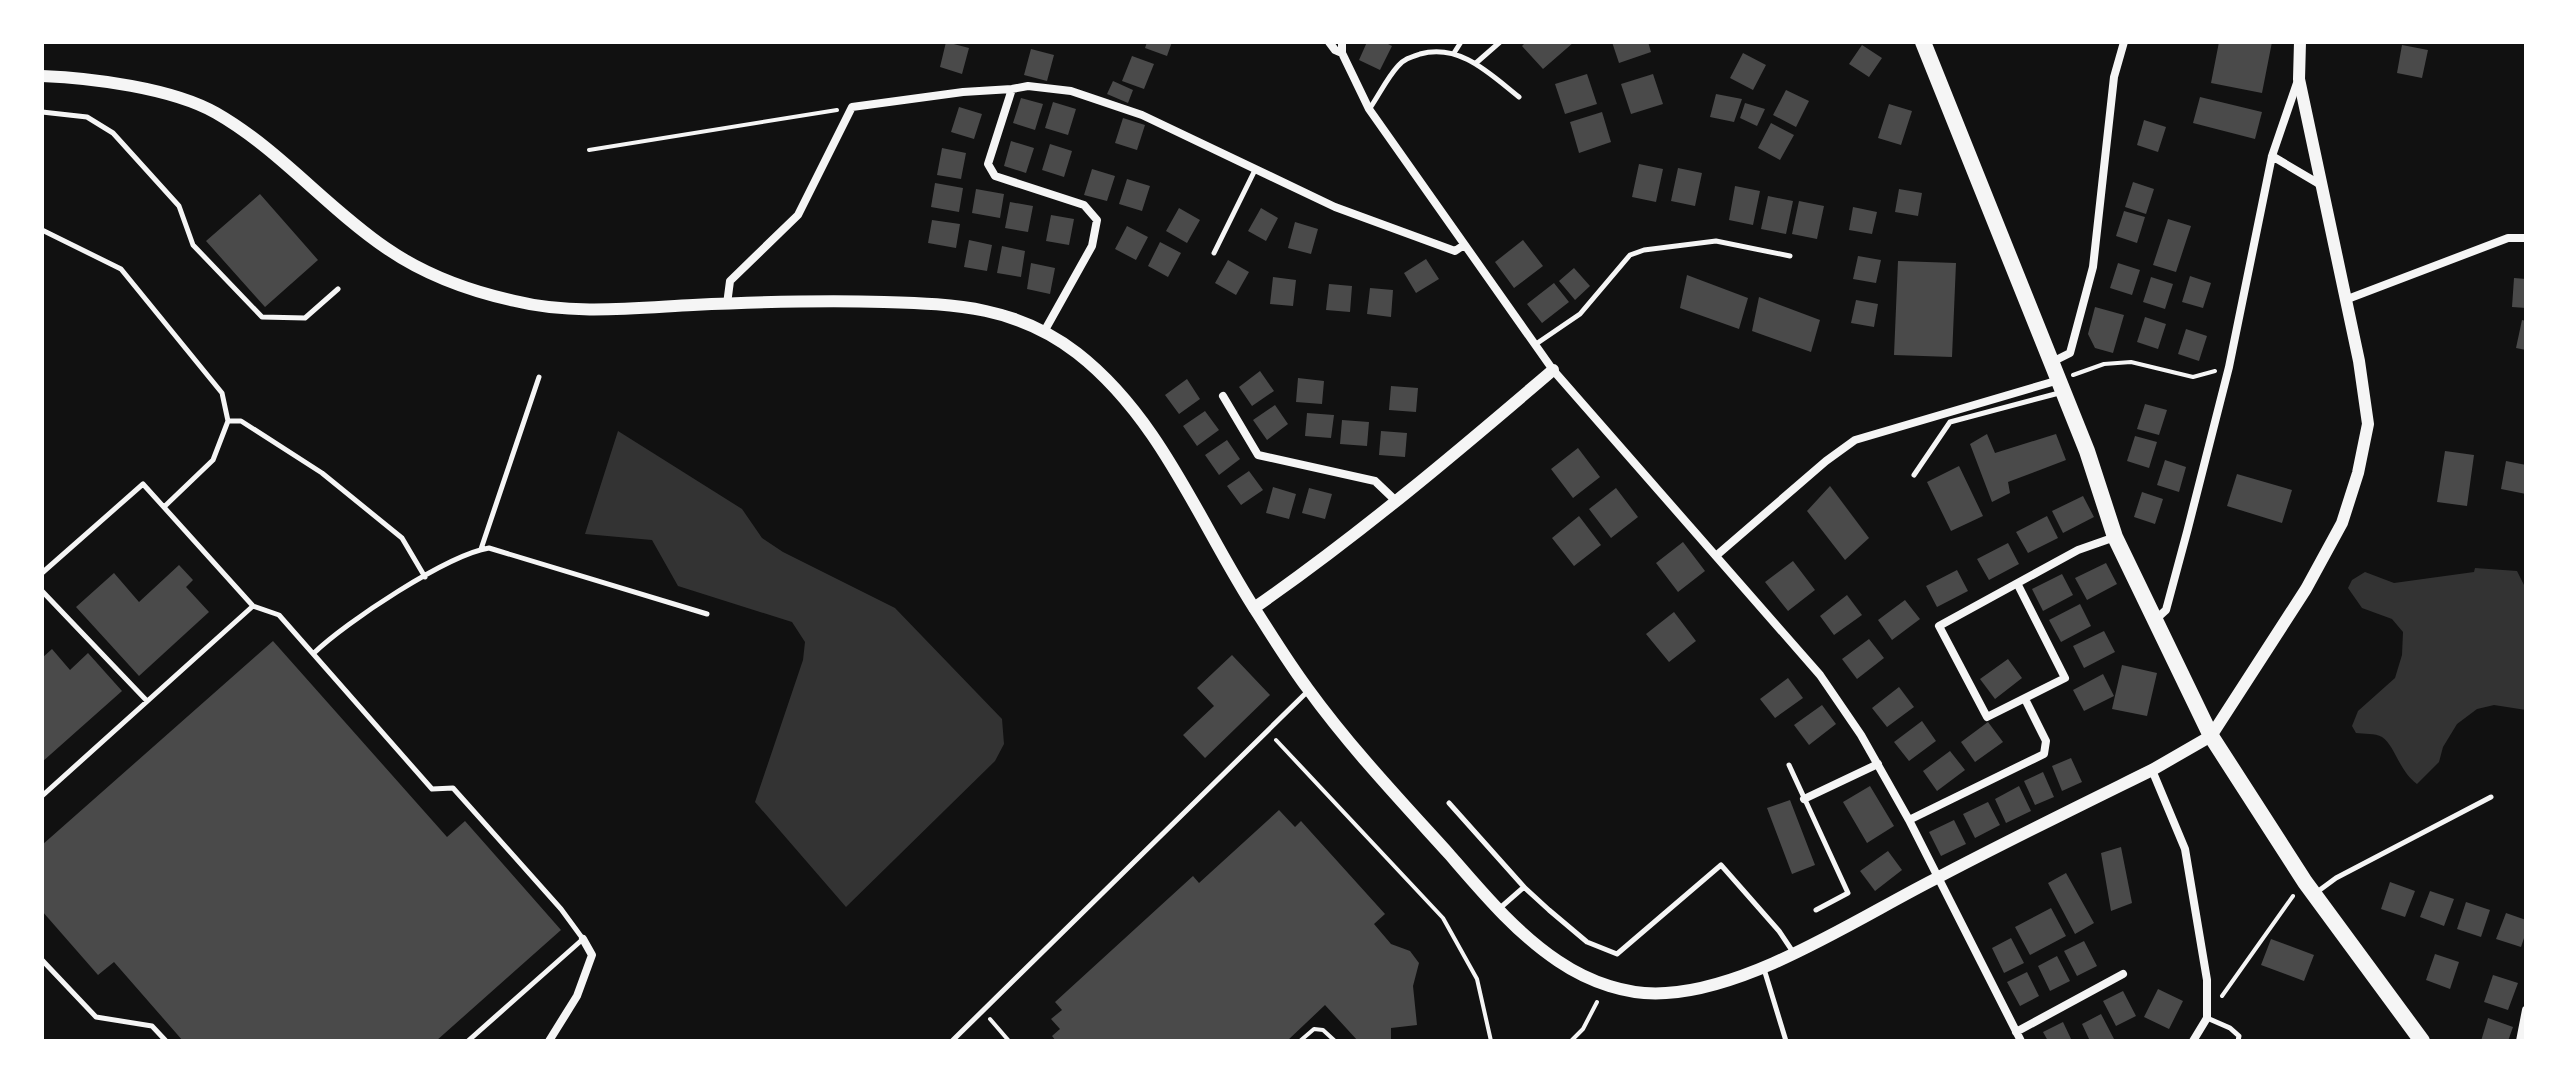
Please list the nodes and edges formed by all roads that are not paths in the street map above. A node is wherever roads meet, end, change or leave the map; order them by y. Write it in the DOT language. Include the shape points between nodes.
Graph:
graph roads {
  1 [pos="1329,42"];
  2 [pos="1342,42"];
  3 [pos="1461,42"];
  4 [pos="1500,42"];
  5 [pos="1923,42"];
  6 [pos="2124,42"];
  7 [pos="2300,42"];
  8 [pos="1342,53"];
  9 [pos="1454,53"];
  10 [pos="1476,63"];
  11 [pos="42,76"];
  12 [pos="2299,79"];
  13 [pos="1012,89"];
  14 [pos="1519,97"];
  15 [pos="1369,109"];
  16 [pos="42,112"];
  17 [pos="2272,156"];
  18 [pos="1255,170"];
  19 [pos="2321,185"];
  20 [pos="42,230"];
  21 [pos="2526,238"];
  22 [pos="1464,245"];
  23 [pos="1214,253"];
  24 [pos="1790,256"];
  25 [pos="338,289"];
  26 [pos="2345,300"];
  27 [pos="727,304"];
  28 [pos="1045,330"];
  29 [pos="1535,345"];
  30 [pos="2052,362"];
  31 [pos="1553,370"];
  32 [pos="539,377"];
  33 [pos="2061,386"];
  34 [pos="1223,396"];
  35 [pos="228,421"];
  36 [pos="1914,475"];
  37 [pos="1397,502"];
  38 [pos="165,506"];
  39 [pos="2115,537"];
  40 [pos="481,549"];
  41 [pos="1717,555"];
  42 [pos="42,573"];
  43 [pos="425,577"];
  44 [pos="2018,585"];
  45 [pos="42,591"];
  46 [pos="253,606"];
  47 [pos="1254,608"];
  48 [pos="707,614"];
  49 [pos="2155,620"];
  50 [pos="314,653"];
  51 [pos="1309,690"];
  52 [pos="2025,699"];
  53 [pos="147,701"];
  54 [pos="2211,736"];
  55 [pos="1878,764"];
  56 [pos="1789,765"];
  57 [pos="2152,770"];
  58 [pos="42,796"];
  59 [pos="2491,797"];
  60 [pos="1804,799"];
  61 [pos="1449,803"];
  62 [pos="1909,820"];
  63 [pos="1936,878"];
  64 [pos="1524,887"];
  65 [pos="2310,888"];
  66 [pos="1500,909"];
  67 [pos="1816,910"];
  68 [pos="583,939"];
  69 [pos="1794,953"];
  70 [pos="42,960"];
  71 [pos="1764,968"];
  72 [pos="2123,974"];
  73 [pos="2526,1010"];
  74 [pos="2207,1018"];
  75 [pos="2018,1036"];
  76 [pos="166,1041"];
  77 [pos="468,1041"];
  78 [pos="549,1041"];
  79 [pos="952,1041"];
  80 [pos="1786,1041"];
  81 [pos="2193,1041"];
  82 [pos="2238,1041"];
  83 [pos="2422,1041"];
  84 [pos="2520,1041"];
  1 -- 8 [label="street"];
  2 -- 8 [label="street"];
  3 -- 9 [label="lane"];
  4 -- 10 [label="lane"];
  5 -- 30 [label="highway"];
  6 -- 30 [label="street" via="2114,77 2093,267 2070,353"];
  7 -- 12 [label="street"];
  8 -- 15 [label="street"];
  9 -- 10 [label="lane"];
  9 -- 15 [label="lane" via="1408,58"];
  10 -- 14 [label="lane"];
  11 -- 27 [label="street" via="152,91 210,109 248,134 382,246 473,291 523,304 593,309"];
  12 -- 17 [label="street"];
  12 -- 19 [label="street"];
  13 -- 18 [label="street" via="1071,91 1142,115"];
  13 -- 27 [label="street" via="852,107 798,215 730,281"];
  13 -- 28 [label="street" via="988,164 995,176 1084,205 1097,220 1092,246"];
  15 -- 22 [label="street"];
  16 -- 25 [label="lane" via="87,117 113,133 179,206 193,245 262,317 305,318"];
  17 -- 19 [label="street"];
  17 -- 49 [label="street" via="2229,367 2166,610"];
  18 -- 22 [label="street" via="1335,207 1455,251"];
  18 -- 23 [label="lane"];
  19 -- 26 [label="street"];
  20 -- 35 [label="lane" via="121,269 222,393"];
  21 -- 26 [label="street" via="2508,238"];
  22 -- 29 [label="street"];
  24 -- 29 [label="lane" via="1716,241 1644,250 1630,255 1580,314"];
  26 -- 54 [label="street" via="2368,424 2358,473 2342,523 2306,589"];
  27 -- 28 [label="street" via="946,303 985,309"];
  28 -- 47 [label="street" via="1110,382 1140,419"];
  29 -- 31 [label="street"];
  30 -- 33 [label="highway"];
  31 -- 37 [label="street"];
  31 -- 41 [label="street"];
  32 -- 40 [label="lane"];
  33 -- 36 [label="lane" via="1950,422"];
  33 -- 39 [label="highway"];
  33 -- 41 [label="street" via="1855,440"];
  34 -- 37 [label="street" via="1258,455 1375,481"];
  35 -- 38 [label="lane" via="213,460"];
  35 -- 43 [label="lane" via="241,421 322,473 402,538"];
  37 -- 47 [label="street"];
  38 -- 42 [label="lane" via="143,484"];
  38 -- 46 [label="lane"];
  39 -- 44 [label="street" via="2078,550"];
  39 -- 49 [label="highway"];
  40 -- 43 [label="lane"];
  40 -- 48 [label="lane"];
  41 -- 55 [label="street" via="1820,675"];
  43 -- 50 [label="lane" via="334,634"];
  44 -- 52 [label="street" via="2065,678"];
  44 -- 52 [label="street" via="1939,626 1987,717"];
  45 -- 53 [label="lane"];
  46 -- 50 [label="lane" via="279,615"];
  46 -- 53 [label="lane"];
  47 -- 51 [label="street"];
  49 -- 54 [label="highway"];
  50 -- 68 [label="lane" via="432,789 453,788"];
  51 -- 66 [label="street"];
  51 -- 79 [label="lane"];
  52 -- 62 [label="street" via="2046,741 2044,754"];
  53 -- 58 [label="lane"];
  54 -- 57 [label="street"];
  54 -- 65 [label="highway"];
  55 -- 60 [label="street"];
  55 -- 62 [label="street"];
  56 -- 60 [label="lane"];
  57 -- 63 [label="street"];
  57 -- 74 [label="street" via="2185,849 2207,980"];
  59 -- 65 [label="lane"];
  60 -- 67 [label="lane" via="1848,893"];
  61 -- 64 [label="lane"];
  62 -- 63 [label="street"];
  63 -- 69 [label="street"];
  63 -- 75 [label="street"];
  64 -- 66 [label="lane"];
  64 -- 69 [label="lane" via="1587,942 1617,954 1721,865"];
  65 -- 83 [label="highway"];
  66 -- 71 [label="street" via="1559,962 1610,987 1670,994"];
  68 -- 77 [label="lane"];
  68 -- 78 [label="street" via="592,955 577,996"];
  69 -- 71 [label="street"];
  70 -- 76 [label="lane" via="96,1017 152,1026"];
  71 -- 80 [label="lane"];
  72 -- 75 [label="street"];
  73 -- 84 [label="street"];
  74 -- 81 [label="street"];
  74 -- 82 [label="lane" via="2230,1028"];
}
